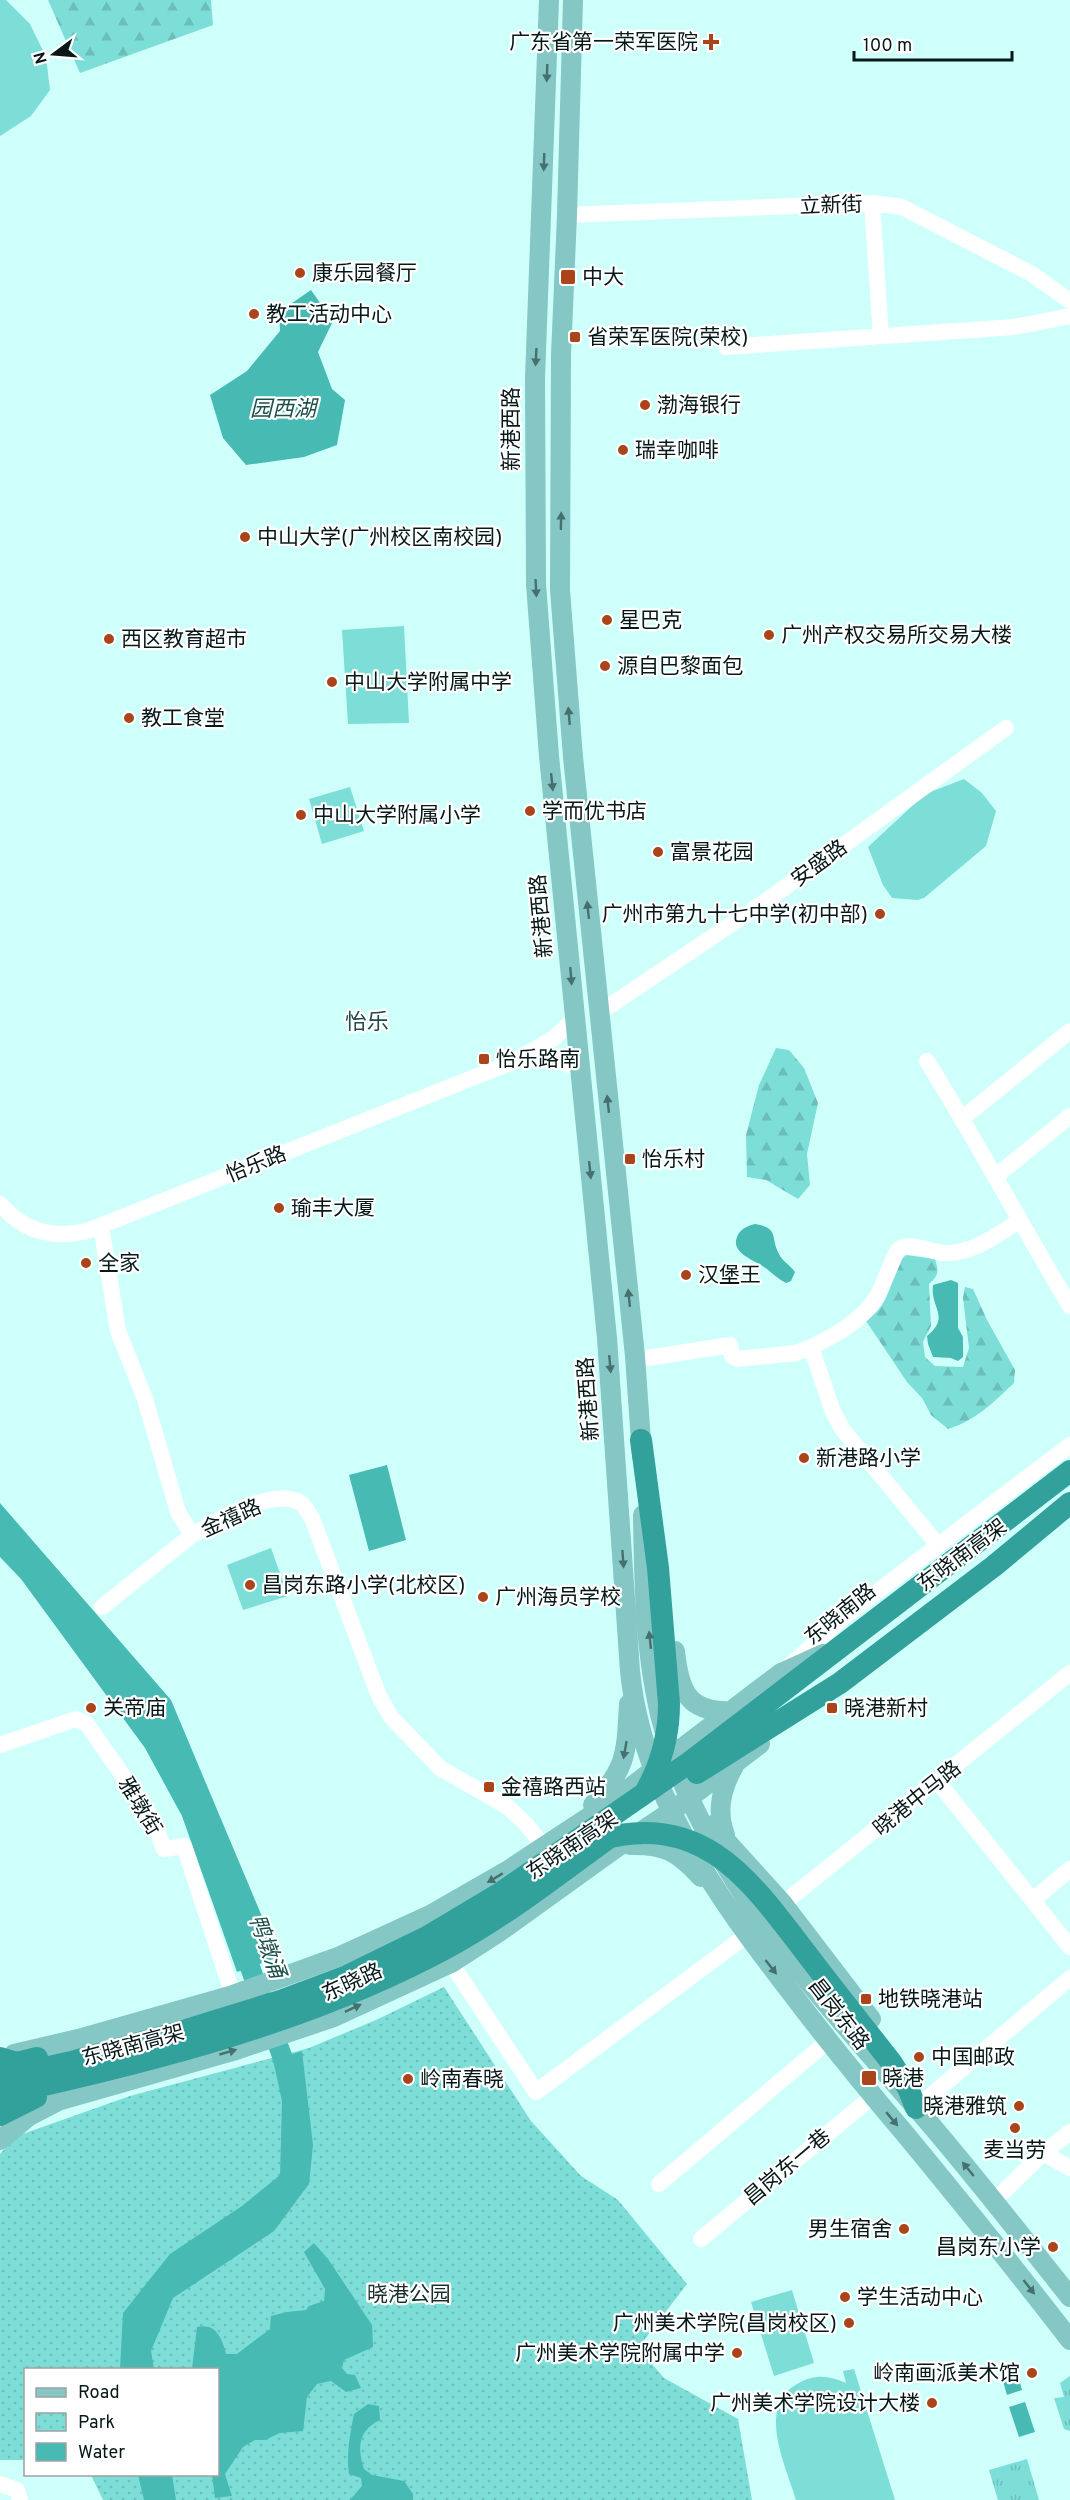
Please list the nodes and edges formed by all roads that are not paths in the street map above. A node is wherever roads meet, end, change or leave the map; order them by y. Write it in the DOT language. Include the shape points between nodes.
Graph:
graph roads {
  1 [pos="549,0"];
  2 [pos="573,0"];
  3 [pos="872,203"];
  4 [pos="567,215"];
  5 [pos="1070,301"];
  6 [pos="1070,316"];
  7 [pos="881,336"];
  8 [pos="726,347"];
  9 [pos="1006,728"];
  10 [pos="599,1013"];
  11 [pos="575,1018"];
  12 [pos="1070,1031"];
  13 [pos="515,1061"];
  14 [pos="927,1061"];
  15 [pos="580,1070"];
  16 [pos="1070,1116"];
  17 [pos="963,1118"];
  18 [pos="995,1177"];
  19 [pos="0,1204"];
  20 [pos="1019,1221"];
  21 [pos="101,1226"];
  22 [pos="1070,1306"];
  23 [pos="811,1347"];
  24 [pos="635,1360"];
  25 [pos="641,1440"];
  26 [pos="1070,1445"];
  27 [pos="1070,1456"];
  28 [pos="1070,1469"];
  29 [pos="1070,1490"];
  30 [pos="1070,1498"];
  31 [pos="1070,1503"];
  32 [pos="1070,1514"];
  33 [pos="192,1536"];
  34 [pos="938,1545"];
  35 [pos="102,1607"];
  36 [pos="832,1649"];
  37 [pos="816,1664"];
  38 [pos="630,1671"];
  39 [pos="781,1673"];
  40 [pos="1070,1673"];
  41 [pos="832,1682"];
  42 [pos="734,1711"];
  43 [pos="662,1719"];
  44 [pos="640,1725"];
  45 [pos="785,1726"];
  46 [pos="0,1745"];
  47 [pos="737,1761"];
  48 [pos="680,1773"];
  49 [pos="938,1782"];
  50 [pos="673,1813"];
  51 [pos="568,1831"];
  52 [pos="728,1842"];
  53 [pos="544,1847"];
  54 [pos="602,1853"];
  55 [pos="1070,1869"];
  56 [pos="499,1894"];
  57 [pos="1033,1900"];
  58 [pos="724,1903"];
  59 [pos="783,1904"];
  60 [pos="762,1920"];
  61 [pos="446,1926"];
  62 [pos="747,1935"];
  63 [pos="1070,1947"];
  64 [pos="452,1963"];
  65 [pos="1070,1978"];
  66 [pos="237,1994"];
  67 [pos="296,2021"];
  68 [pos="251,2037"];
  69 [pos="828,2040"];
  70 [pos="0,2058"];
  71 [pos="149,2061"];
  72 [pos="0,2078"];
  73 [pos="0,2095"];
  74 [pos="873,2096"];
  75 [pos="916,2108"];
  76 [pos="0,2115"];
  77 [pos="1070,2132"];
  78 [pos="0,2140"];
  79 [pos="1043,2153"];
  80 [pos="1070,2168"];
  81 [pos="659,2184"];
  82 [pos="994,2201"];
  83 [pos="701,2239"];
  84 [pos="1070,2297"];
  85 [pos="1070,2340"];
  86 [pos="0,2484"];
  87 [pos="20,2500"];
  1 -- 11 [label="main road, 新港西路, one-way" via="535,378 536,584"];
  2 -- 4 [label="main road, 新港西路"];
  3 -- 4 [label="street, 立新街"];
  3 -- 5 [label="street, 立新街" via="902,207 1032,274"];
  3 -- 7 [label="street"];
  10 -- 4 [label="main road, 新港西路, one-way" via="560,590 561,355"];
  6 -- 7 [label="street" via="1014,327"];
  7 -- 8 [label="street"];
  9 -- 10 [label="street, 安盛路" via="766,901"];
  24 -- 10 [label="main road, 新港西路, one-way"];
  11 -- 13 [label="street" via="554,1038"];
  11 -- 15 [label="main road, 新港西路"];
  12 -- 17 [label="street"];
  13 -- 15 [label="street" via="546,1057"];
  13 -- 21 [label="street, 怡乐路"];
  14 -- 17 [label="street"];
  15 -- 38 [label="main road, 新港西路, one-way" via="608,1348"];
  16 -- 18 [label="street"];
  17 -- 18 [label="street"];
  18 -- 20 [label="street"];
  19 -- 21 [label="street, 怡乐路" via="22,1224 46,1234 77,1234"];
  20 -- 22 [label="street"];
  20 -- 23 [label="street" via="961,1252 900,1248 877,1297 864,1314"];
  21 -- 33 [label="street, 金禧路" via="118,1331 146,1399 178,1512"];
  23 -- 24 [label="street" via="796,1353 737,1359 732,1356 730,1345"];
  23 -- 34 [label="street" via="843,1430"];
  24 -- 25 [label="main road, 新港西路"];
  25 -- 42 [label="main road" via="660,1508 678,1676 690,1700 716,1712"];
  43 -- 25 [label="main road, 新港西路, one-way" via="646,1604"];
  25 -- 54 [label="highway" via="658,1568 668,1689 667,1735 658,1767 641,1801"];
  26 -- 34 [label="street, 东晓南路"];
  27 -- 48 [label="highway" via="822,1646"];
  28 -- 36 [label="main road, 东晓南路"];
  28 -- 48 [label="highway, 东晓南高架"];
  29 -- 48 [label="highway, 东晓南高架"];
  30 -- 41 [label="main road"];
  31 -- 48 [label="highway" via="840,1683"];
  32 -- 45 [label="street" via="845,1690"];
  33 -- 35 [label="street"];
  33 -- 53 [label="street, 金禧路" via="266,1501 283,1498 302,1503 312,1518 379,1696 391,1717 440,1768 508,1807"];
  34 -- 39 [label="street, 东晓南路" via="844,1617"];
  36 -- 37 [label="main road, 东晓南路"];
  36 -- 39 [label="main road"];
  37 -- 41 [label="street"];
  37 -- 48 [label="main road, 东晓南路" via="777,1701"];
  38 -- 44 [label="main road, 新港西路"];
  38 -- 51 [label="main road, one-way" via="623,1761 609,1788"];
  39 -- 42 [label="main road, 东晓南路"];
  40 -- 49 [label="street, 晓港中马路"];
  41 -- 45 [label="main road"];
  42 -- 48 [label="main road, 东晓南路"];
  43 -- 44 [label="main road"];
  43 -- 48 [label="main road, 新港西路"];
  44 -- 48 [label="main road, 新港西路"];
  45 -- 47 [label="main road"];
  46 -- 66 [label="street, 雅墩街" via="76,1719 87,1724 152,1818 164,1849 184,1846"];
  47 -- 48 [label="main road"];
  47 -- 52 [label="main road" via="722,1790 720,1806"];
  48 -- 50 [label="main road, 东晓路"];
  48 -- 50 [label="main road, 新港西路"];
  48 -- 51 [label="main road, 东晓路"];
  48 -- 52 [label="main road"];
  48 -- 54 [label="highway, 东晓南高架"];
  48 -- 56 [label="highway, 东晓南高架"];
  48 -- 60 [label="main road, 昌岗东路" via="736,1883"];
  49 -- 57 [label="street"];
  49 -- 59 [label="street, 晓港中马路"];
  50 -- 54 [label="main road, 东晓路"];
  50 -- 58 [label="main road, 昌岗东路"];
  51 -- 53 [label="main road, 东晓路"];
  51 -- 54 [label="street"];
  52 -- 59 [label="main road"];
  52 -- 60 [label="main road"];
  53 -- 66 [label="main road, 东晓路, one-way" via="463,1898 370,1944"];
  54 -- 58 [label="main road" via="657,1846 683,1858"];
  54 -- 64 [label="main road, 东晓路"];
  54 -- 67 [label="highway, 东晓南高架" via="452,1945 335,1998"];
  55 -- 57 [label="street"];
  56 -- 61 [label="highway, 东晓南高架"];
  56 -- 75 [label="highway" via="597,1840 637,1832 680,1838 711,1851 744,1875 897,2071"];
  57 -- 63 [label="street"];
  58 -- 62 [label="main road, 昌岗东路"];
  59 -- 60 [label="street, 晓港中马路"];
  59 -- 75 [label="main road" via="907,2069"];
  60 -- 75 [label="main road, 昌岗东路"];
  61 -- 70 [label="highway" via="327,1977 137,2033 17,2063"];
  61 -- 72 [label="highway, 东晓南高架" via="381,1960 279,2001 166,2036"];
  62 -- 64 [label="street" via="536,2092"];
  62 -- 69 [label="main road, 昌岗东路, one-way"];
  67 -- 64 [label="main road, 东晓路, one-way" via="334,2018"];
  65 -- 75 [label="street"];
  66 -- 70 [label="main road, 东晓路"];
  67 -- 68 [label="highway, 东晓南高架"];
  68 -- 71 [label="highway, 东晓南高架"];
  78 -- 68 [label="main road, one-way" via="29,2116 58,2101"];
  69 -- 74 [label="main road, 昌岗东路"];
  69 -- 81 [label="street"];
  71 -- 73 [label="highway, 东晓南高架"];
  71 -- 76 [label="highway" via="47,2093"];
  74 -- 83 [label="street, 昌岗东一巷"];
  74 -- 85 [label="main road, 昌岗东路, one-way"];
  82 -- 75 [label="main road, 昌岗东路, one-way"];
  77 -- 79 [label="street"];
  79 -- 80 [label="street"];
  79 -- 82 [label="street"];
  82 -- 84 [label="main road, 昌岗东路"];
  86 -- 87 [label="street" via="17,2490"];
}
